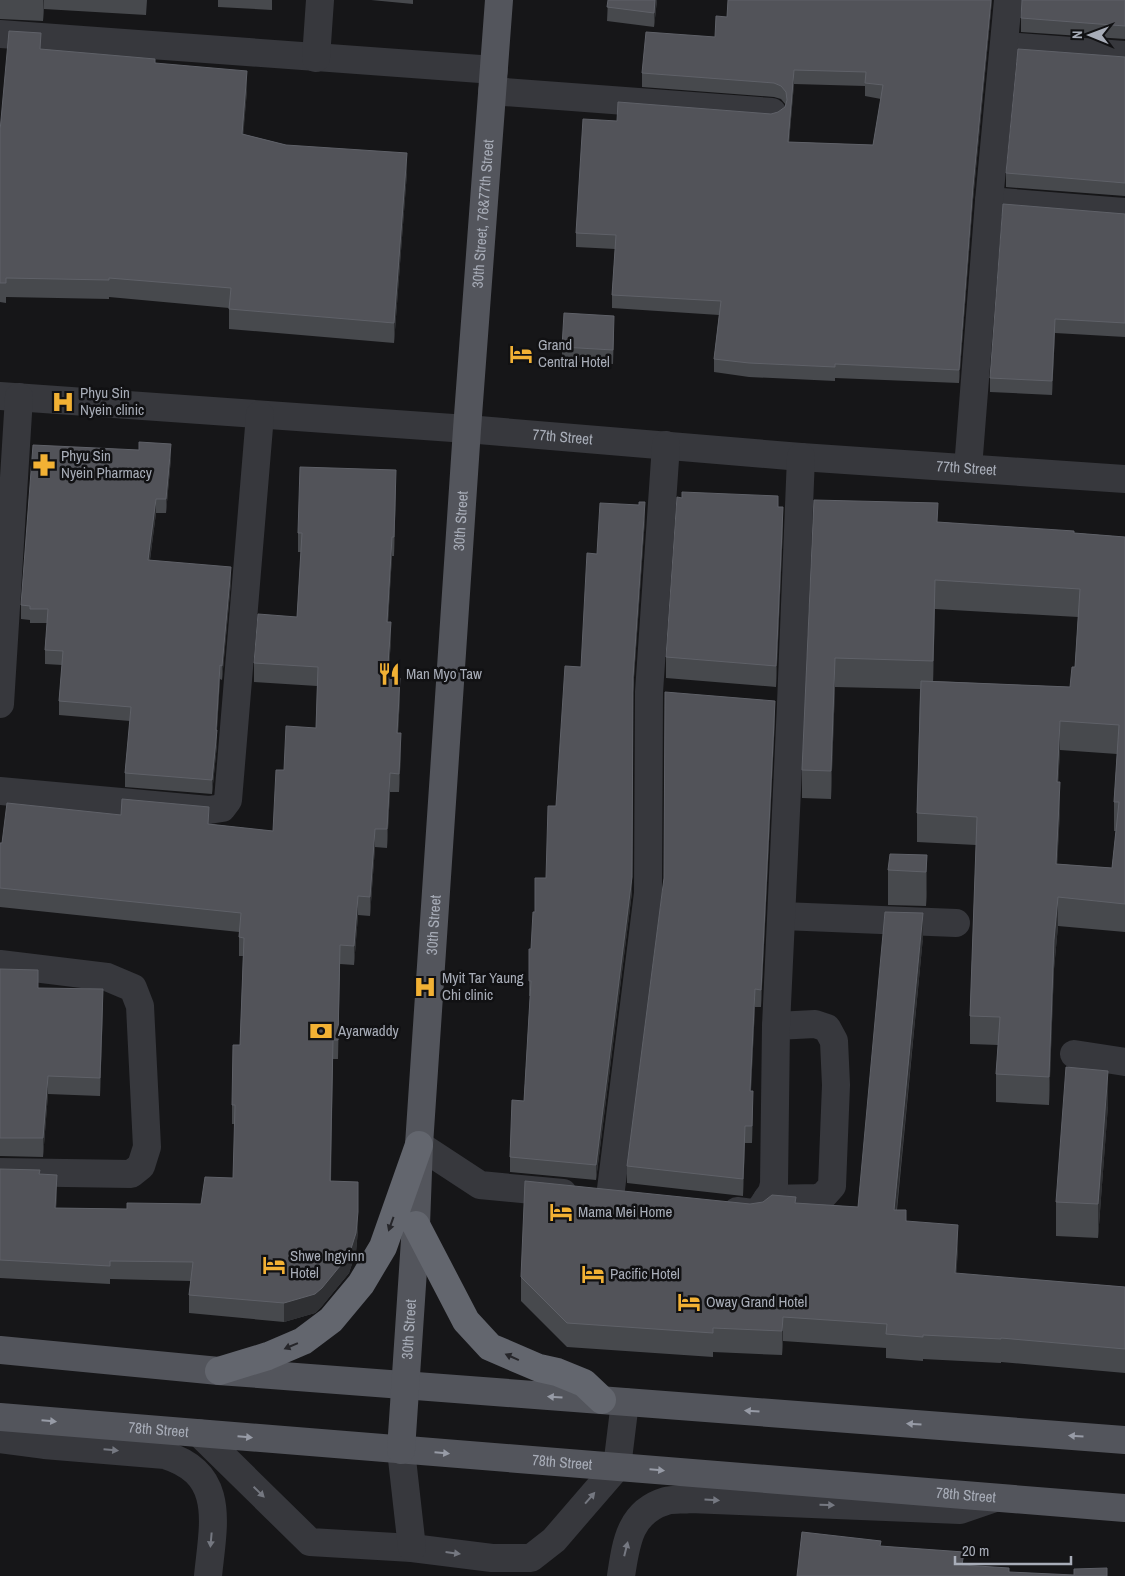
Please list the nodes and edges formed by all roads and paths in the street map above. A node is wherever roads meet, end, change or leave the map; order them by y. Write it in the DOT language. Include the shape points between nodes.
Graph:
graph roads {
  1 [pos="320,0"];
  2 [pos="499,0"];
  3 [pos="1008,0"];
  4 [pos="0,34"];
  5 [pos="1004,46"];
  6 [pos="1125,54"];
  7 [pos="316,58"];
  8 [pos="493,80"];
  9 [pos="772,112"];
  10 [pos="989,201"];
  11 [pos="1125,212"];
  12 [pos="10,396"];
  13 [pos="260,415"];
  14 [pos="467,429"];
  15 [pos="666,445"];
  16 [pos="801,457"];
  17 [pos="968,468"];
  18 [pos="1125,479"];
  19 [pos="648,692"];
  20 [pos="677,694"];
  21 [pos="763,702"];
  22 [pos="0,704"];
  23 [pos="791,704"];
  24 [pos="0,791"];
  25 [pos="782,916"];
  26 [pos="956,923"];
  27 [pos="0,964"];
  28 [pos="776,1026"];
  29 [pos="1074,1054"];
  30 [pos="1125,1062"];
  31 [pos="419,1145"];
  32 [pos="0,1172"];
  33 [pos="610,1197"];
  34 [pos="767,1199"];
  35 [pos="638,1200"];
  36 [pos="714,1208"];
  37 [pos="416,1225"];
  38 [pos="0,1350"];
  39 [pos="219,1371"];
  40 [pos="404,1385"];
  41 [pos="614,1401"];
  42 [pos="0,1417"];
  43 [pos="199,1433"];
  44 [pos="0,1439"];
  45 [pos="1125,1440"];
  46 [pos="401,1450"];
  47 [pos="617,1467"];
  48 [pos="995,1498"];
  49 [pos="1125,1508"];
  50 [pos="412,1548"];
  51 [pos="208,1576"];
  52 [pos="621,1576"];
  1 -- 7 [label="street"];
  2 -- 8 [label="main road, 30th Street, 76&77th Street"];
  3 -- 5 [label="street"];
  4 -- 7 [label="street"];
  5 -- 6 [label="street"];
  5 -- 10 [label="street"];
  7 -- 8 [label="street"];
  8 -- 9 [label="street"];
  8 -- 14 [label="main road, 30th Street, 76&77th Street"];
  10 -- 11 [label="street"];
  10 -- 17 [label="street"];
  12 -- 13 [label="street, 77th Street"];
  12 -- 22 [label="street"];
  13 -- 14 [label="street, 77th Street"];
  13 -- 24 [label="street" via="228,800 222,808 210,810"];
  14 -- 15 [label="street, 77th Street"];
  14 -- 31 [label="main road, 30th Street"];
  15 -- 16 [label="street, 77th Street"];
  15 -- 19 [label="street"];
  16 -- 17 [label="street, 77th Street"];
  16 -- 23 [label="street"];
  17 -- 18 [label="street, 77th Street"];
  19 -- 20 [label="street"];
  19 -- 33 [label="street" via="648,894"];
  21 -- 23 [label="street"];
  23 -- 25 [label="street"];
  25 -- 26 [label="street"];
  25 -- 28 [label="street"];
  27 -- 32 [label="street" via="107,977 133,988 140,1006 147,1147 141,1166 131,1174"];
  28 -- 34 [label="street" via="774,1184"];
  28 -- 34 [label="street" via="815,1024 827,1028 834,1041 836,1085 832,1186 816,1198"];
  29 -- 30 [label="street"];
  31 -- 33 [label="street" via="480,1185"];
  31 -- 37 [label="main road, 30th Street"];
  31 -- 39 [label="highway, one-way" via="382,1247 361,1284 331,1320 303,1341"];
  33 -- 35 [label="street"];
  34 -- 36 [label="street" via="759,1211 752,1213"];
  37 -- 40 [label="main road, 30th Street"];
  41 -- 37 [label="highway, one-way" via="584,1383 490,1347 466,1321"];
  38 -- 39 [label="main road"];
  39 -- 40 [label="main road"];
  41 -- 40 [label="main road, one-way"];
  40 -- 46 [label="main road, 30th Street"];
  45 -- 41 [label="main road, one-way"];
  41 -- 47 [label="street"];
  42 -- 43 [label="main road, 78th Street, one-way"];
  43 -- 46 [label="main road, 78th Street, one-way"];
  43 -- 50 [label="street, one-way" via="310,1542"];
  44 -- 51 [label="street, one-way" via="179,1459 204,1482 211,1497 213,1519"];
  46 -- 47 [label="main road, 78th Street, one-way"];
  46 -- 50 [label="street"];
  47 -- 48 [label="main road, 78th Street, one-way"];
  50 -- 47 [label="street, one-way" via="492,1558 531,1558 554,1540"];
  48 -- 49 [label="main road, 78th Street"];
  52 -- 48 [label="street, one-way" via="626,1546 635,1522 651,1508 666,1501 690,1499 960,1510"];
}
